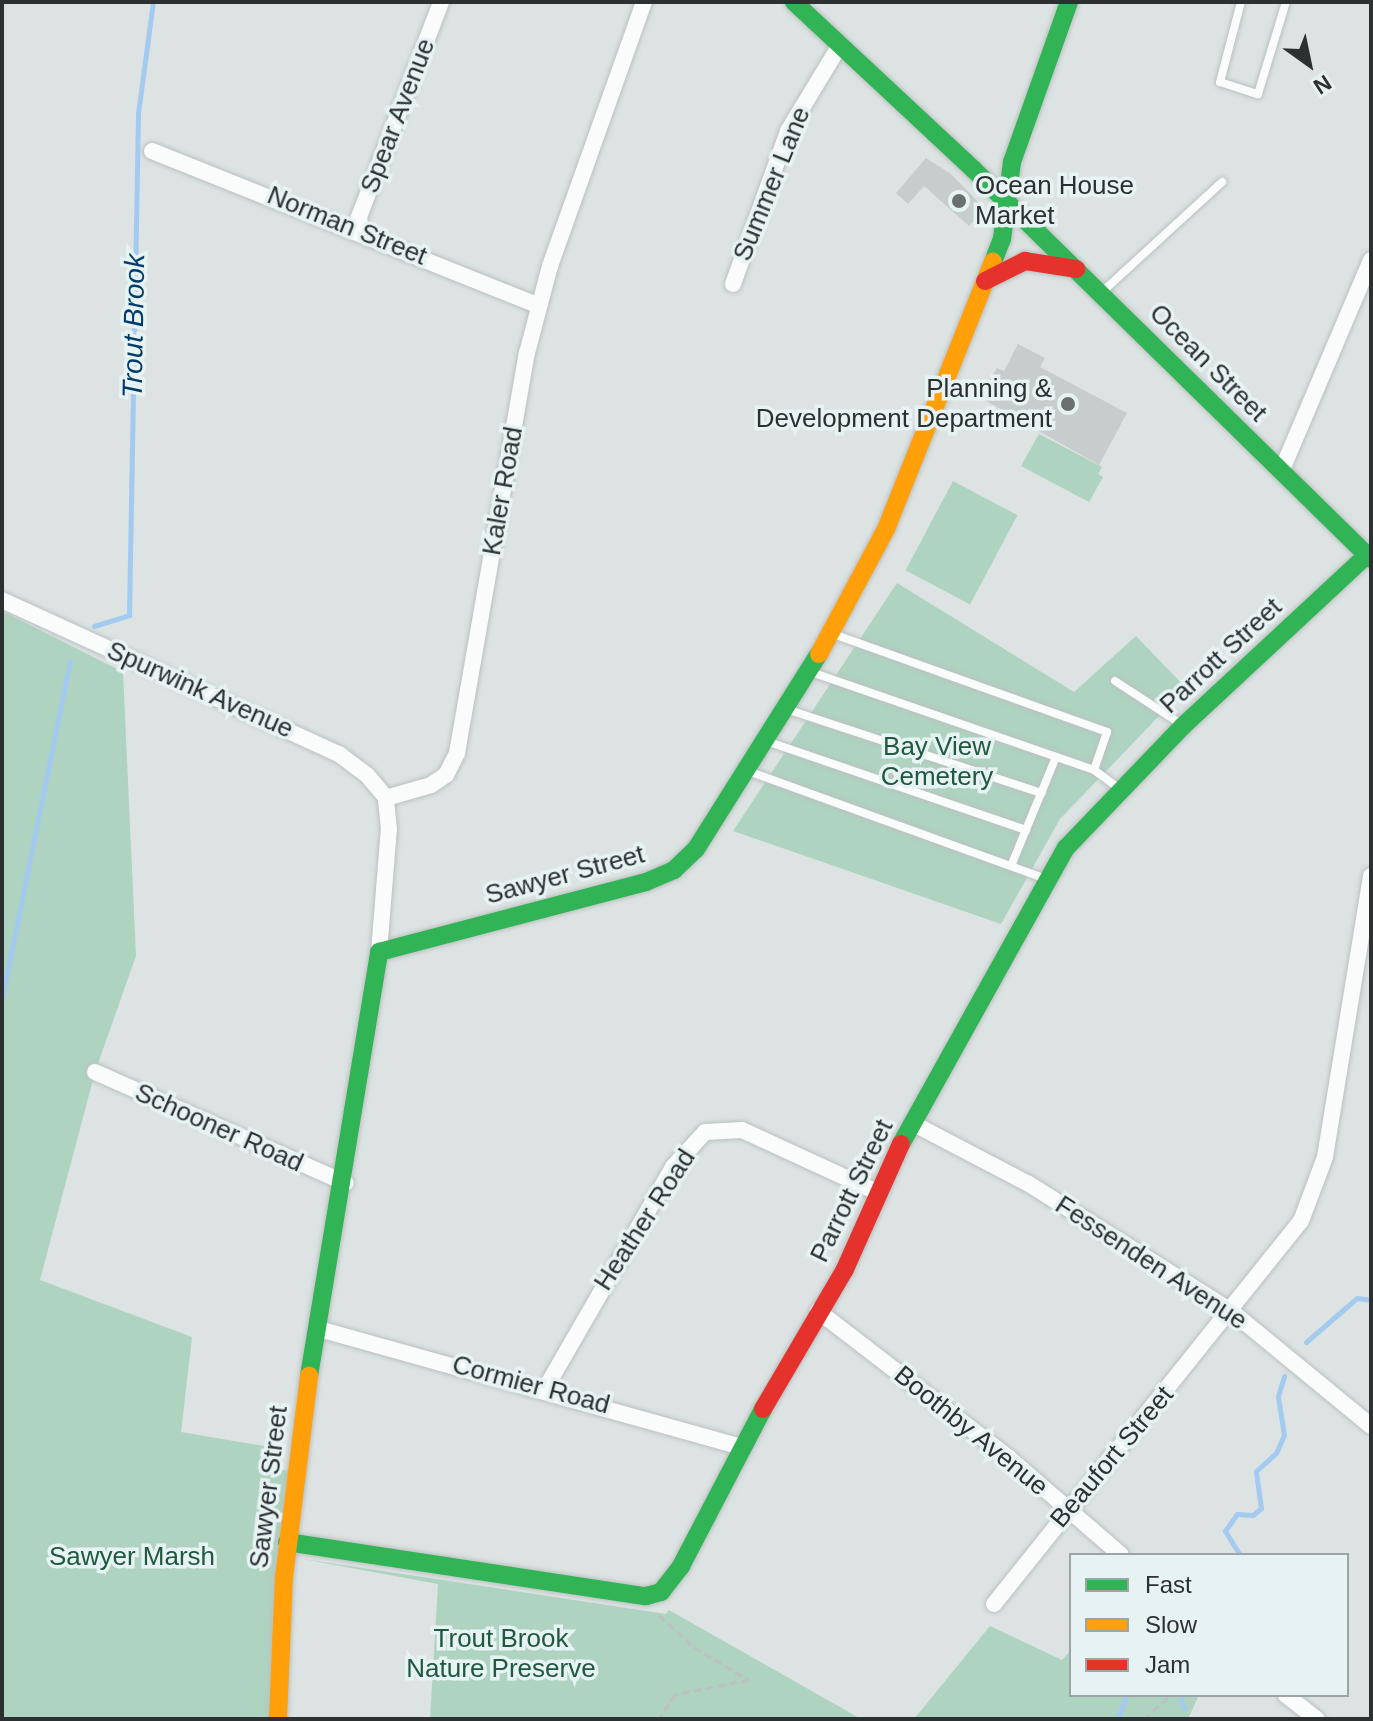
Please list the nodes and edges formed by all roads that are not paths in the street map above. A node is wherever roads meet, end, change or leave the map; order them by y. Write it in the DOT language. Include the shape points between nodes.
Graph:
graph roads {
  1 [pos="441,2"];
  2 [pos="644,2"];
  3 [pos="794,2"];
  4 [pos="1069,2"];
  5 [pos="1241,2"];
  6 [pos="1286,2"];
  7 [pos="840,45"];
  8 [pos="152,151"];
  9 [pos="1222,182"];
  10 [pos="1008,205"];
  11 [pos="361,231"];
  12 [pos="1371,260"];
  13 [pos="1076,269"];
  14 [pos="985,281"];
  15 [pos="733,284"];
  16 [pos="1101,294"];
  17 [pos="539,306"];
  18 [pos="1281,472"];
  19 [pos="1369,557"];
  20 [pos="2,600"];
  21 [pos="832,634"];
  22 [pos="809,671"];
  23 [pos="1115,681"];
  24 [pos="785,709"];
  25 [pos="1183,726"];
  26 [pos="765,741"];
  27 [pos="1056,757"];
  28 [pos="1094,770"];
  29 [pos="747,771"];
  30 [pos="1120,788"];
  31 [pos="1042,793"];
  32 [pos="386,798"];
  33 [pos="1026,830"];
  34 [pos="1011,866"];
  35 [pos="1371,876"];
  36 [pos="1048,880"];
  37 [pos="379,952"];
  38 [pos="95,1072"];
  39 [pos="914,1124"];
  40 [pos="345,1183"];
  41 [pos="877,1192"];
  42 [pos="818,1311"];
  43 [pos="1231,1311"];
  44 [pos="319,1329"];
  45 [pos="545,1389"];
  46 [pos="1371,1426"];
  47 [pos="742,1447"];
  48 [pos="1068,1509"];
  49 [pos="287,1542"];
  50 [pos="1119,1553"];
  51 [pos="994,1604"];
  52 [pos="1289,1697"];
  53 [pos="278,1719"];
  54 [pos="1317,1719"];
  1 -- 11 [label="street, Spear Avenue" via="359,217"];
  2 -- 17 [label="street, Kaler Road"];
  3 -- 7 [label="street, Ocean Street"];
  4 -- 10 [label="street, Sawyer Street" via="1012,162"];
  5 -- 6 [label="lane" via="1220,82 1258,94"];
  7 -- 10 [label="street, Ocean Street"];
  7 -- 15 [label="street, Summer Lane" via="788,131"];
  8 -- 11 [label="street, Norman Street"];
  9 -- 16 [label="lane"];
  10 -- 13 [label="street, Ocean Street"];
  10 -- 14 [label="street, Sawyer Street"];
  11 -- 17 [label="street, Norman Street"];
  12 -- 18 [label="street"];
  13 -- 14 [label="street" via="1025,261"];
  13 -- 16 [label="street, Ocean Street"];
  14 -- 21 [label="street, Sawyer Street" via="886,529"];
  16 -- 18 [label="street, Ocean Street"];
  17 -- 32 [label="street, Kaler Road" via="457,753 446,775 431,785"];
  18 -- 19 [label="street, Ocean Street"];
  19 -- 25 [label="street, Parrott Street"];
  20 -- 32 [label="street, Spurwink Avenue" via="339,754"];
  21 -- 22 [label="street, Sawyer Street"];
  21 -- 28 [label="lane" via="1107,732"];
  22 -- 24 [label="street, Sawyer Street"];
  22 -- 27 [label="lane"];
  23 -- 25 [label="lane"];
  24 -- 26 [label="street, Sawyer Street"];
  24 -- 31 [label="lane"];
  25 -- 30 [label="street, Parrott Street"];
  26 -- 29 [label="street, Sawyer Street"];
  26 -- 33 [label="lane"];
  27 -- 28 [label="lane"];
  27 -- 31 [label="lane"];
  28 -- 30 [label="lane"];
  29 -- 34 [label="lane"];
  29 -- 37 [label="street, Sawyer Street" via="696,849 660,877"];
  30 -- 36 [label="street, Parrott Street" via="1084,824"];
  31 -- 33 [label="lane"];
  32 -- 37 [label="street" via="389,829"];
  33 -- 34 [label="lane"];
  34 -- 36 [label="lane"];
  35 -- 43 [label="street, Beaufort Street" via="1325,1157 1301,1221"];
  36 -- 39 [label="street, Parrott Street"];
  37 -- 40 [label="street, Sawyer Street"];
  38 -- 40 [label="street, Schooner Road"];
  39 -- 41 [label="street, Parrott Street"];
  39 -- 43 [label="street, Fessenden Avenue" via="1029,1184"];
  40 -- 44 [label="street, Sawyer Street"];
  41 -- 42 [label="street, Parrott Street" via="845,1269"];
  41 -- 45 [label="street, Heather Road" via="742,1130 705,1132 673,1167"];
  42 -- 47 [label="street, Parrott Street"];
  42 -- 48 [label="street, Boothby Avenue"];
  43 -- 46 [label="street, Fessenden Avenue"];
  43 -- 48 [label="street, Beaufort Street"];
  44 -- 45 [label="street, Cormier Road"];
  44 -- 49 [label="street, Sawyer Street"];
  45 -- 47 [label="street, Cormier Road"];
  47 -- 49 [label="street, Parrott Street" via="681,1566 661,1592 646,1596"];
  48 -- 50 [label="street, Boothby Avenue"];
  48 -- 51 [label="street, Beaufort Street"];
  49 -- 53 [label="street, Sawyer Street"];
  52 -- 54 [label="street"];
}
